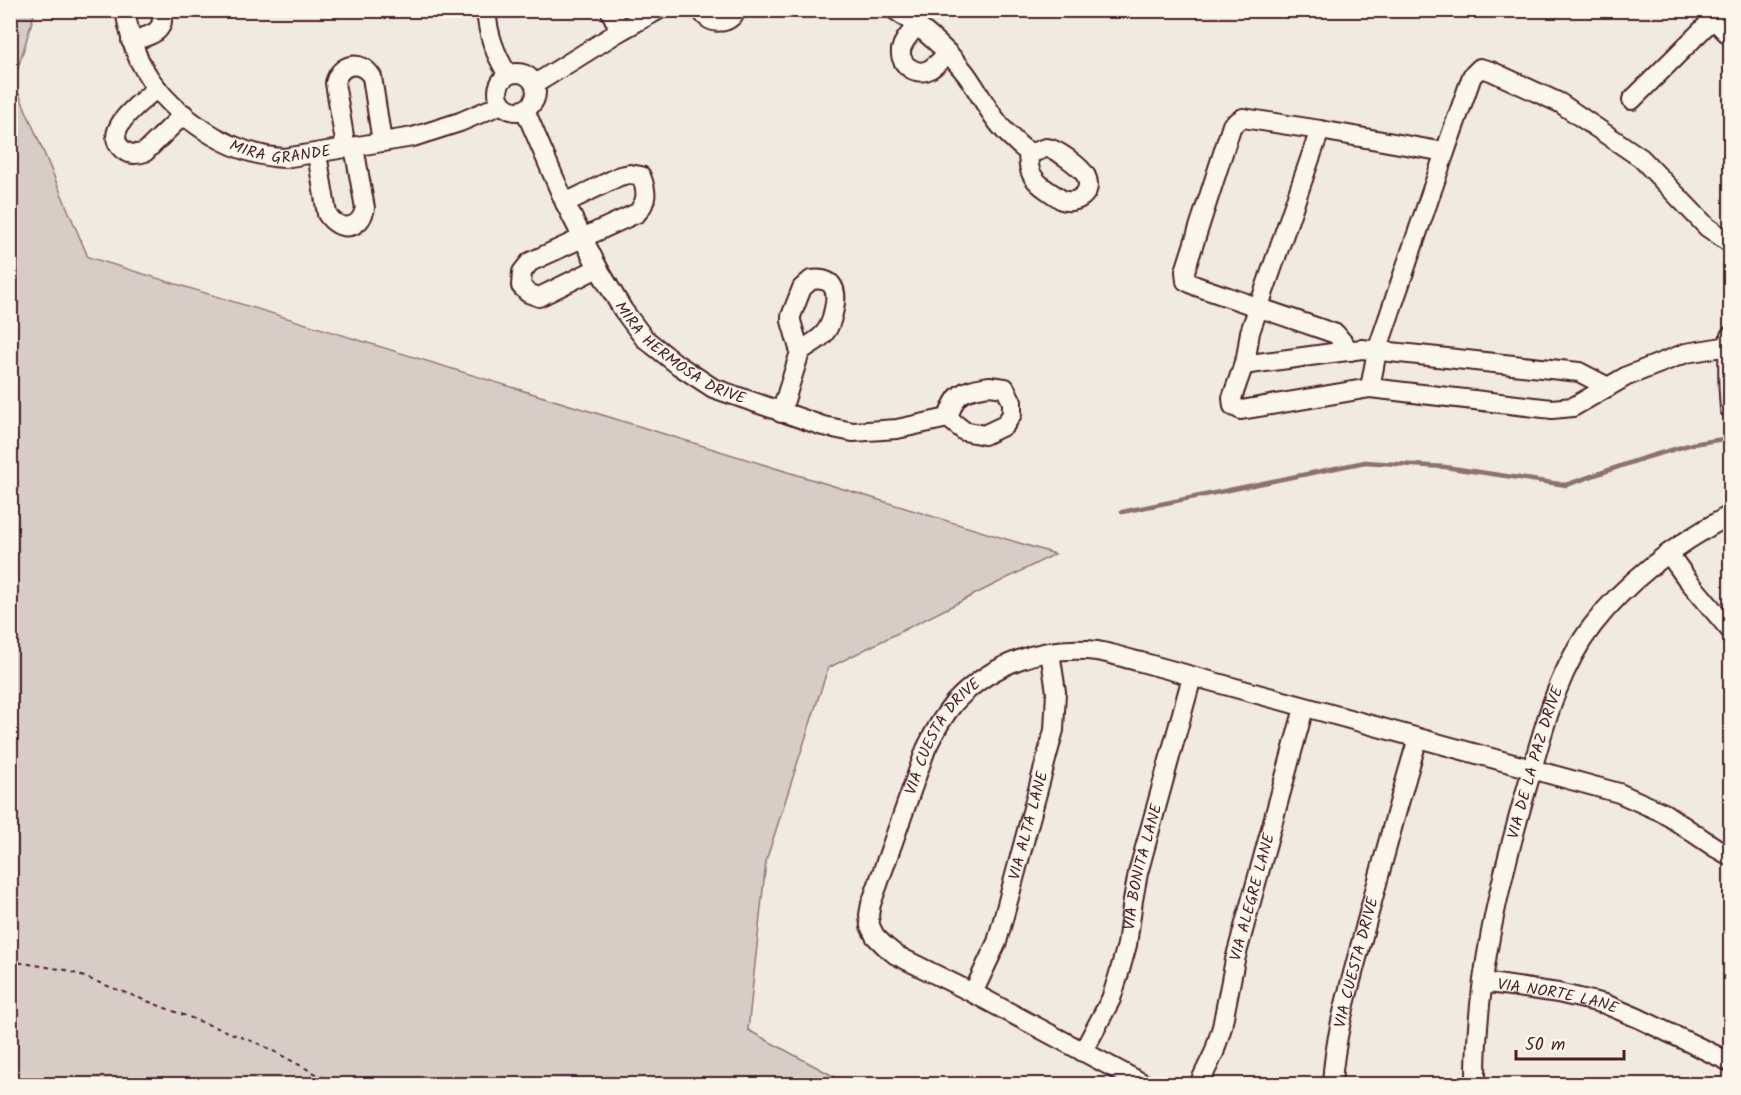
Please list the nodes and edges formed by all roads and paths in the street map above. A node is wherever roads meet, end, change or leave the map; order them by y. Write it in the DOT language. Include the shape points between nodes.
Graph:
graph roads {
  1 [pos="125,10"];
  2 [pos="161,10"];
  3 [pos="486,10"];
  4 [pos="610,10"];
  5 [pos="701,10"];
  6 [pos="737,10"];
  7 [pos="895,10"];
  8 [pos="655,11"];
  9 [pos="1709,15"];
  10 [pos="917,26"];
  11 [pos="620,31"];
  12 [pos="1731,36"];
  13 [pos="131,41"];
  14 [pos="948,53"];
  15 [pos="508,75"];
  16 [pos="535,84"];
  17 [pos="157,87"];
  18 [pos="1632,100"];
  19 [pos="502,104"];
  20 [pos="525,110"];
  21 [pos="184,114"];
  22 [pos="1320,130"];
  23 [pos="382,142"];
  24 [pos="350,148"];
  25 [pos="1027,151"];
  26 [pos="1445,152"];
  27 [pos="317,154"];
  28 [pos="565,203"];
  29 [pos="582,237"];
  30 [pos="1731,243"];
  31 [pos="598,268"];
  32 [pos="1259,307"];
  33 [pos="1730,340"];
  34 [pos="1350,351"];
  35 [pos="1377,351"];
  36 [pos="800,352"];
  37 [pos="1243,365"];
  38 [pos="1608,387"];
  39 [pos="1370,388"];
  40 [pos="1731,409"];
  41 [pos="782,413"];
  42 [pos="948,418"];
  43 [pos="1731,515"];
  44 [pos="1669,554"];
  45 [pos="1731,630"];
  46 [pos="1050,652"];
  47 [pos="1192,677"];
  48 [pos="1304,708"];
  49 [pos="1418,738"];
  50 [pos="1532,770"];
  51 [pos="1731,856"];
  52 [pos="10,961"];
  53 [pos="1483,982"];
  54 [pos="973,993"];
  55 [pos="1083,1052"];
  56 [pos="1731,1062"];
  57 [pos="335,1084"];
  58 [pos="1144,1084"];
  59 [pos="1199,1084"];
  60 [pos="1332,1084"];
  61 [pos="1476,1084"];
  1 -- 13 [label="street, MIRA GRANDE"];
  2 -- 13 [label="street" via="160,28 153,35"];
  3 -- 15 [label="street" via="492,44"];
  4 -- 11 [label="street"];
  5 -- 6 [label="street" via="705,17 719,23"];
  7 -- 10 [label="street"];
  8 -- 11 [label="street"];
  9 -- 12 [label="street"];
  9 -- 18 [label="street"];
  10 -- 14 [label="street"];
  10 -- 14 [label="street" via="904,41 904,64 922,72"];
  11 -- 16 [label="street"];
  13 -- 17 [label="street, MIRA GRANDE"];
  14 -- 25 [label="street" via="996,121"];
  15 -- 16 [label="street" via="522,73"];
  15 -- 19 [label="street" via="499,84 498,98"];
  16 -- 20 [label="street" via="535,101"];
  17 -- 21 [label="street, MIRA GRANDE"];
  17 -- 21 [label="street" via="117,126 117,142 122,149 137,155 145,152"];
  19 -- 20 [label="street" via="511,111"];
  19 -- 23 [label="street, MIRA GRANDE" via="437,130"];
  20 -- 28 [label="street, MIRA HERMOSA DRIVE"];
  21 -- 27 [label="street, MIRA GRANDE" via="205,131 249,153 284,158"];
  22 -- 26 [label="street"];
  22 -- 32 [label="street"];
  22 -- 32 [label="street" via="1243,118 1232,125 1185,271 1186,281"];
  23 -- 24 [label="street, MIRA GRANDE"];
  23 -- 24 [label="street" via="372,77 368,70 354,65 342,69 335,83"];
  24 -- 27 [label="street, MIRA GRANDE"];
  24 -- 27 [label="street" via="365,208 363,216 351,226 339,226 327,214"];
  26 -- 30 [label="street" via="1472,76 1480,68 1491,71 1560,103 1641,159 1707,227"];
  26 -- 35 [label="street"];
  28 -- 29 [label="street, MIRA HERMOSA DRIVE"];
  28 -- 29 [label="street" via="620,176 641,176 646,187 644,205 637,213"];
  29 -- 31 [label="street, MIRA HERMOSA DRIVE"];
  29 -- 31 [label="street" via="530,262 522,272 521,286 539,297"];
  31 -- 41 [label="street, MIRA HERMOSA DRIVE" via="644,338 678,365 713,388"];
  32 -- 34 [label="street" via="1336,334"];
  32 -- 37 [label="street"];
  33 -- 38 [label="street" via="1686,353"];
  33 -- 40 [label="street"];
  34 -- 35 [label="street"];
  34 -- 37 [label="street"];
  35 -- 38 [label="street" via="1579,372"];
  35 -- 39 [label="street"];
  36 -- 41 [label="street"];
  37 -- 39 [label="street" via="1232,398 1233,406 1241,410"];
  38 -- 39 [label="street" via="1572,407 1552,408"];
  41 -- 42 [label="street, MIRA HERMOSA DRIVE" via="854,432 897,429"];
  43 -- 44 [label="street, VIA DE LA PAZ DRIVE"];
  44 -- 45 [label="street"];
  44 -- 50 [label="street, VIA DE LA PAZ DRIVE" via="1616,597 1584,637 1559,683"];
  46 -- 47 [label="street, VIA CUESTA DRIVE" via="1098,651"];
  46 -- 54 [label="street, VIA ALTA LANE" via="1056,692 1054,730 997,942"];
  46 -- 54 [label="street, VIA CUESTA DRIVE" via="1005,664 987,675 954,704 939,725 926,748 871,904 870,926 885,946"];
  47 -- 48 [label="street, VIA CUESTA DRIVE"];
  47 -- 55 [label="street, VIA BONITA LANE" via="1138,873 1118,978"];
  48 -- 49 [label="street, VIA CUESTA DRIVE"];
  48 -- 59 [label="street, VIA ALEGRE LANE" via="1238,950 1222,1027"];
  49 -- 50 [label="street, VIA CUESTA DRIVE"];
  49 -- 60 [label="street, VIA CUESTA DRIVE" via="1353,975"];
  50 -- 51 [label="street, VIA CUESTA DRIVE" via="1634,798"];
  50 -- 53 [label="street, VIA DE LA PAZ DRIVE" via="1498,895"];
  52 -- 57 [label="path" via="66,970 262,1045"];
  53 -- 56 [label="street, VIA NORTE LANE" via="1605,1004"];
  53 -- 61 [label="street, VIA DE LA PAZ DRIVE"];
  54 -- 55 [label="street, VIA CUESTA DRIVE"];
  55 -- 58 [label="street, VIA CUESTA DRIVE"];
}
